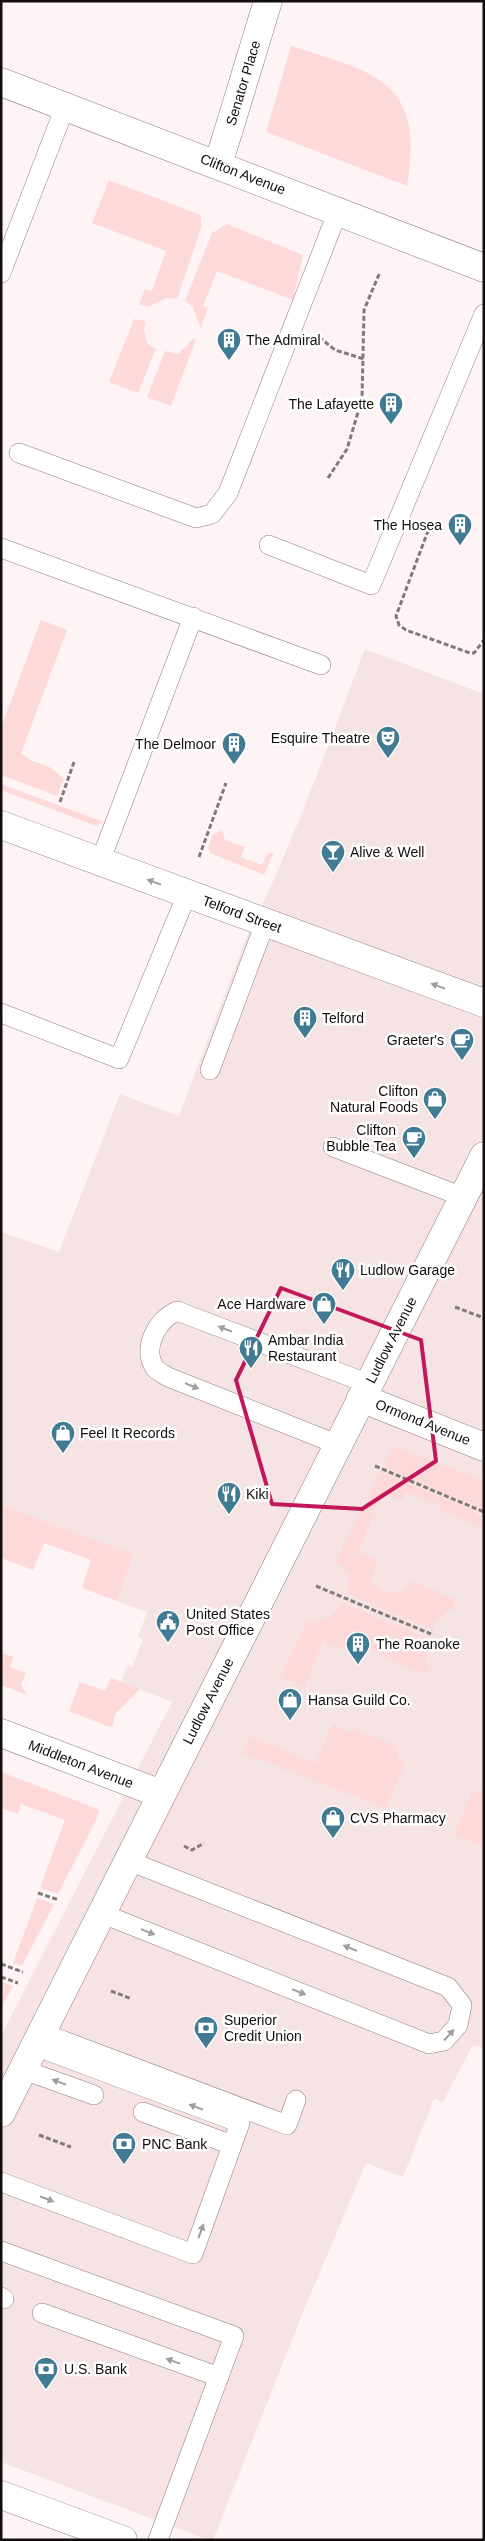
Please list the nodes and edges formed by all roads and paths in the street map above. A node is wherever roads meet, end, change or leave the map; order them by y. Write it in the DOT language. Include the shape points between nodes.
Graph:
graph roads {
  1 [pos="268,1"];
  2 [pos="1,82"];
  3 [pos="66,107"];
  4 [pos="218,165"];
  5 [pos="338,211"];
  6 [pos="484,268"];
  7 [pos="380,272"];
  8 [pos="1,273"];
  9 [pos="484,314"];
  10 [pos="293,326"];
  11 [pos="364,359"];
  12 [pos="19,453"];
  13 [pos="328,478"];
  14 [pos="431,524"];
  15 [pos="269,545"];
  16 [pos="1,548"];
  17 [pos="192,617"];
  18 [pos="484,640"];
  19 [pos="321,665"];
  20 [pos="74,762"];
  21 [pos="226,783"];
  22 [pos="60,802"];
  23 [pos="1,825"];
  24 [pos="199,856"];
  25 [pos="100,862"];
  26 [pos="187,894"];
  27 [pos="265,923"];
  28 [pos="484,1003"];
  29 [pos="1,1013"];
  30 [pos="210,1070"];
  31 [pos="333,1147"];
  32 [pos="484,1156"];
  33 [pos="463,1197"];
  34 [pos="455,1307"];
  35 [pos="484,1318"];
  36 [pos="365,1391"];
  37 [pos="339,1444"];
  38 [pos="484,1447"];
  39 [pos="375,1466"];
  40 [pos="484,1512"];
  41 [pos="316,1586"];
  42 [pos="431,1634"];
  43 [pos="1,1733"];
  44 [pos="161,1794"];
  45 [pos="204,1843"];
  46 [pos="184,1846"];
  47 [pos="129,1861"];
  48 [pos="38,1893"];
  49 [pos="59,1900"];
  50 [pos="103,1914"];
  51 [pos="1,1964"];
  52 [pos="23,1972"];
  53 [pos="1,1977"];
  54 [pos="18,1983"];
  55 [pos="111,1991"];
  56 [pos="132,1999"];
  57 [pos="34,2050"];
  58 [pos="94,2095"];
  59 [pos="296,2100"];
  60 [pos="143,2112"];
  61 [pos="1,2113"];
  62 [pos="39,2135"];
  63 [pos="232,2144"];
  64 [pos="70,2147"];
  65 [pos="1,2182"];
  66 [pos="1,2251"];
  67 [pos="42,2313"];
  68 [pos="219,2377"];
  69 [pos="1,2495"];
  70 [pos="123,2540"];
  71 [pos="158,2540"];
  1 -- 4 [label="main road, Senator Place"];
  2 -- 3 [label="main road, Clifton Avenue"];
  3 -- 4 [label="main road, Clifton Avenue"];
  3 -- 8 [label="lane"];
  4 -- 5 [label="main road, Clifton Avenue"];
  5 -- 6 [label="main road, Clifton Avenue"];
  5 -- 10 [label="lane"];
  7 -- 11 [label="path" via="364,310"];
  9 -- 15 [label="lane" via="371,585"];
  10 -- 11 [label="path" via="320,338 335,350"];
  10 -- 12 [label="lane" via="228,493 212,514 196,518"];
  11 -- 13 [label="path" via="362,399 347,449"];
  14 -- 18 [label="path" via="396,616 398,625 470,653 474,653"];
  16 -- 17 [label="lane"];
  17 -- 19 [label="lane"];
  17 -- 25 [label="lane"];
  20 -- 22 [label="path"];
  21 -- 24 [label="path"];
  23 -- 25 [label="main road, Telford Street"];
  26 -- 25 [label="main road, Telford Street, one-way"];
  26 -- 27 [label="main road, Telford Street"];
  26 -- 29 [label="lane" via="119,1059"];
  28 -- 27 [label="main road, Telford Street, one-way"];
  27 -- 30 [label="lane"];
  31 -- 33 [label="lane"];
  32 -- 33 [label="main road, Ludlow Avenue"];
  33 -- 36 [label="main road, Ludlow Avenue"];
  34 -- 35 [label="path"];
  36 -- 37 [label="main road, Ludlow Avenue"];
  36 -- 37 [label="lane, one-way" via="177,1311 166,1316 158,1327 150,1349 156,1370"];
  36 -- 38 [label="main road, Ormond Avenue"];
  37 -- 44 [label="main road, Ludlow Avenue"];
  39 -- 40 [label="path"];
  41 -- 42 [label="path"];
  43 -- 44 [label="main road, Middleton Avenue"];
  44 -- 47 [label="main road, Ludlow Avenue"];
  45 -- 46 [label="path" via="192,1850"];
  47 -- 50 [label="main road, Ludlow Avenue"];
  50 -- 47 [label="lane, one-way" via="429,2044 444,2042 458,2025 462,2005 448,1987"];
  48 -- 49 [label="path"];
  50 -- 57 [label="main road, Ludlow Avenue"];
  51 -- 52 [label="path"];
  53 -- 54 [label="path"];
  55 -- 56 [label="path"];
  58 -- 57 [label="lane, one-way"];
  57 -- 59 [label="lane" via="287,2126"];
  57 -- 61 [label="main road, Ludlow Avenue"];
  63 -- 57 [label="lane, one-way" via="240,2123"];
  60 -- 63 [label="lane"];
  62 -- 64 [label="path"];
  65 -- 63 [label="lane, one-way" via="192,2254"];
  66 -- 68 [label="lane" via="234,2336"];
  68 -- 67 [label="lane, one-way"];
  68 -- 71 [label="lane"];
  69 -- 70 [label="main road"];
}
